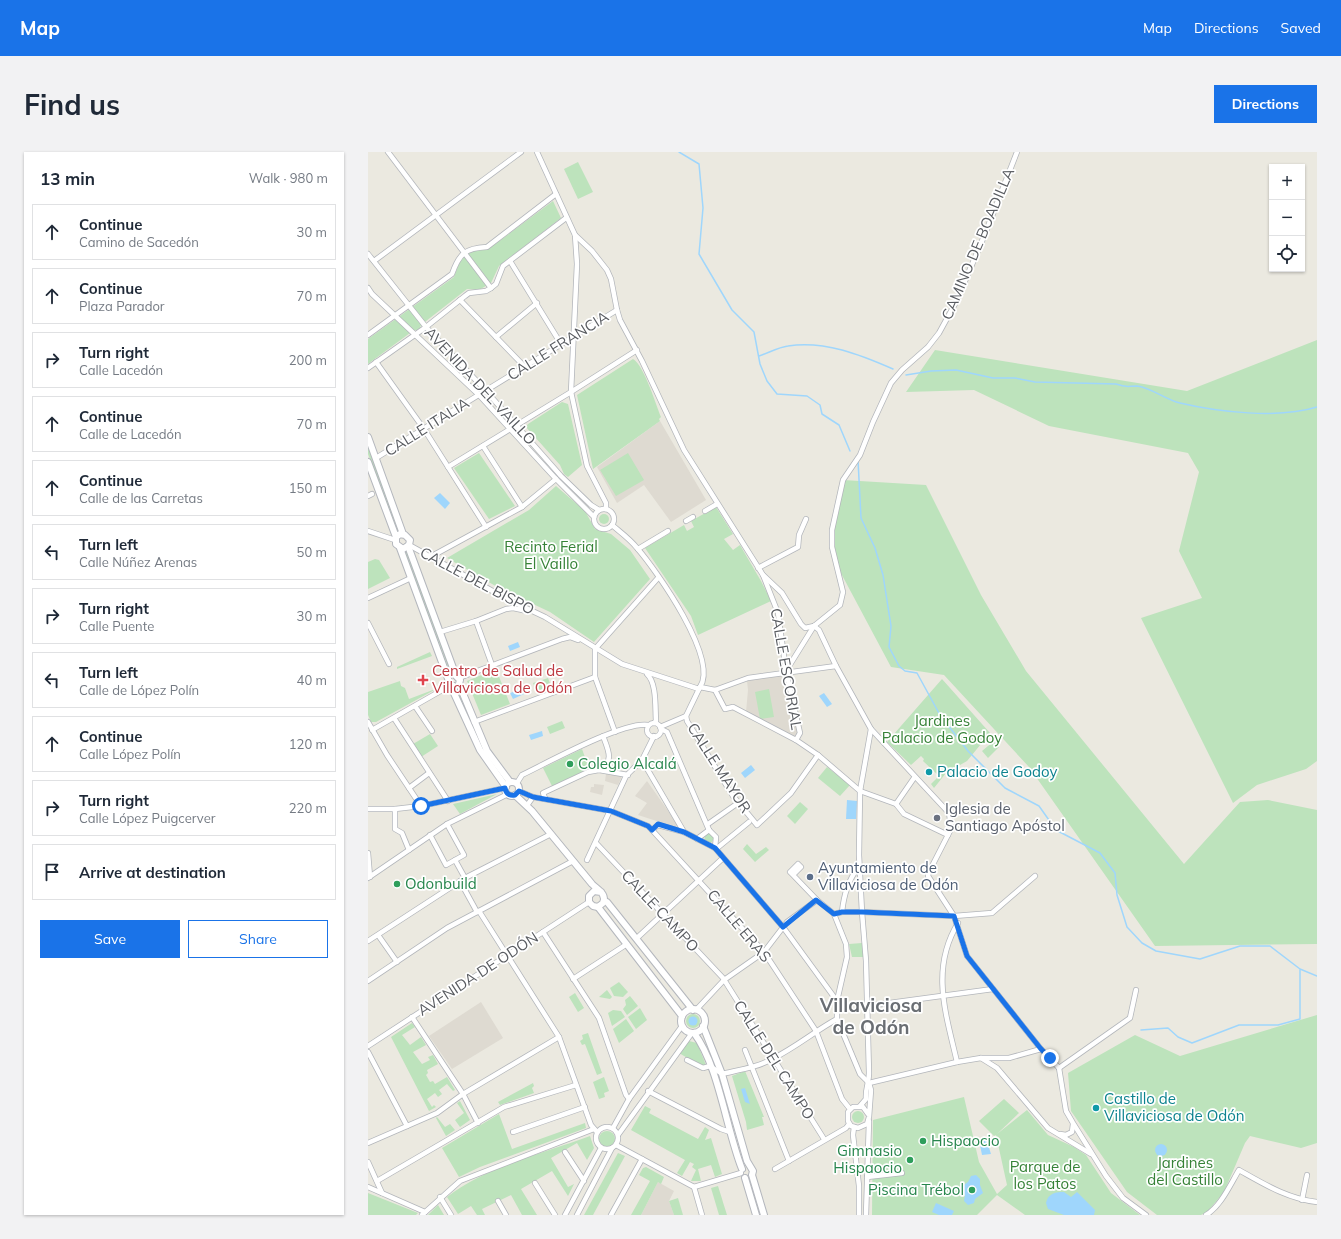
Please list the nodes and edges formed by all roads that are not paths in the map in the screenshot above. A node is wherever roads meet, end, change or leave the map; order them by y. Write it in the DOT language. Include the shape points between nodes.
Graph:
graph roads {
  1 [pos="388,152"];
  2 [pos="521,152"];
  3 [pos="537,152"];
  4 [pos="1018,152"];
  5 [pos="556,194"];
  6 [pos="436,215"];
  7 [pos="566,218"];
  8 [pos="575,235"];
  9 [pos="464,253"];
  10 [pos="368,254"];
  11 [pos="374,261"];
  12 [pos="510,261"];
  13 [pos="368,288"];
  14 [pos="491,288"];
  15 [pos="460,300"];
  16 [pos="537,303"];
  17 [pos="408,307"];
  18 [pos="616,310"];
  19 [pos="396,316"];
  20 [pos="426,327"];
  21 [pos="415,334"];
  22 [pos="368,335"];
  23 [pos="573,336"];
  24 [pos="496,337"];
  25 [pos="561,344"];
  26 [pos="637,350"];
  27 [pos="376,362"];
  28 [pos="525,367"];
  29 [pos="368,368"];
  30 [pos="486,391"];
  31 [pos="571,392"];
  32 [pos="479,395"];
  33 [pos="517,425"];
  34 [pos="510,429"];
  35 [pos="424,430"];
  36 [pos="368,437"];
  37 [pos="483,446"];
  38 [pos="376,458"];
  39 [pos="369,466"];
  40 [pos="448,467"];
  41 [pos="556,480"];
  42 [pos="717,504"];
  43 [pos="522,507"];
  44 [pos="606,509"];
  45 [pos="599,510"];
  46 [pos="704,511"];
  47 [pos="594,517"];
  48 [pos="693,517"];
  49 [pos="806,519"];
  50 [pos="686,521"];
  51 [pos="612,525"];
  52 [pos="486,527"];
  53 [pos="368,531"];
  54 [pos="668,531"];
  55 [pos="403,534"];
  56 [pos="396,539"];
  57 [pos="409,545"];
  58 [pos="400,548"];
  59 [pos="638,549"];
  60 [pos="432,556"];
  61 [pos="758,568"];
  62 [pos="763,575"];
  63 [pos="411,578"];
  64 [pos="658,578"];
  65 [pos="368,598"];
  66 [pos="546,617"];
  67 [pos="476,621"];
  68 [pos="368,623"];
  69 [pos="814,626"];
  70 [pos="805,628"];
  71 [pos="440,632"];
  72 [pos="808,638"];
  73 [pos="588,644"];
  74 [pos="595,649"];
  75 [pos="389,664"];
  76 [pos="492,665"];
  77 [pos="836,666"];
  78 [pos="786,671"];
  79 [pos="646,673"];
  80 [pos="595,677"];
  81 [pos="455,681"];
  82 [pos="699,688"];
  83 [pos="715,690"];
  84 [pos="415,706"];
  85 [pos="686,716"];
  86 [pos="394,718"];
  87 [pos="368,722"];
  88 [pos="474,722"];
  89 [pos="654,723"];
  90 [pos="648,725"];
  91 [pos="660,728"];
  92 [pos="871,729"];
  93 [pos="372,730"];
  94 [pos="432,731"];
  95 [pos="615,732"];
  96 [pos="603,736"];
  97 [pos="654,736"];
  98 [pos="796,740"];
  99 [pos="818,755"];
  100 [pos="642,760"];
  101 [pos="599,770"];
  102 [pos="429,773"];
  103 [pos="628,775"];
  104 [pos="914,778"];
  105 [pos="509,785"];
  106 [pos="409,788"];
  107 [pos="860,791"];
  108 [pos="518,793"];
  109 [pos="508,794"];
  110 [pos="533,797"];
  111 [pos="546,798"];
  112 [pos="448,801"];
  113 [pos="738,803"];
  114 [pos="528,804"];
  115 [pos="896,804"];
  116 [pos="421,806"];
  117 [pos="368,809"];
  118 [pos="394,809"];
  119 [pos="532,811"];
  120 [pos="611,811"];
  121 [pos="749,822"];
  122 [pos="447,824"];
  123 [pos="709,827"];
  124 [pos="652,830"];
  125 [pos="684,832"];
  126 [pos="551,834"];
  127 [pos="430,835"];
  128 [pos="948,835"];
  129 [pos="698,839"];
  130 [pos="596,843"];
  131 [pos="716,848"];
  132 [pos="409,850"];
  133 [pos="368,852"];
  134 [pos="723,858"];
  135 [pos="455,860"];
  136 [pos="587,860"];
  137 [pos="573,861"];
  138 [pos="859,866"];
  139 [pos="793,875"];
  140 [pos="1035,876"];
  141 [pos="369,878"];
  142 [pos="462,880"];
  143 [pos="700,880"];
  144 [pos="592,884"];
  145 [pos="592,892"];
  146 [pos="601,892"];
  147 [pos="816,900"];
  148 [pos="604,901"];
  149 [pos="589,902"];
  150 [pos="598,907"];
  151 [pos="478,911"];
  152 [pos="842,912"];
  153 [pos="862,912"];
  154 [pos="663,914"];
  155 [pos="834,914"];
  156 [pos="954,916"];
  157 [pos="958,923"];
  158 [pos="783,927"];
  159 [pos="542,932"];
  160 [pos="378,935"];
  161 [pos="637,938"];
  162 [pos="368,941"];
  163 [pos="627,944"];
  164 [pos="764,952"];
  165 [pos="508,956"];
  166 [pos="397,962"];
  167 [pos="574,978"];
  168 [pos="724,980"];
  169 [pos="368,981"];
  170 [pos="993,989"];
  171 [pos="1136,990"];
  172 [pos="942,996"];
  173 [pos="838,1001"];
  174 [pos="866,1006"];
  175 [pos="695,1010"];
  176 [pos="682,1016"];
  177 [pos="412,1017"];
  178 [pos="837,1019"];
  179 [pos="682,1026"];
  180 [pos="703,1026"];
  181 [pos="816,1031"];
  182 [pos="693,1033"];
  183 [pos="559,1037"];
  184 [pos="368,1046"];
  185 [pos="1041,1049"];
  186 [pos="745,1050"];
  187 [pos="368,1052"];
  188 [pos="981,1058"];
  189 [pos="774,1059"];
  190 [pos="687,1060"];
  191 [pos="956,1062"];
  192 [pos="710,1066"];
  193 [pos="751,1066"];
  194 [pos="1059,1068"];
  195 [pos="722,1074"];
  196 [pos="869,1083"];
  197 [pos="576,1085"];
  198 [pos="648,1091"];
  199 [pos="463,1094"];
  200 [pos="629,1099"];
  201 [pos="860,1106"];
  202 [pos="585,1107"];
  203 [pos="848,1108"];
  204 [pos="869,1115"];
  205 [pos="478,1123"];
  206 [pos="1073,1123"];
  207 [pos="849,1124"];
  208 [pos="407,1126"];
  209 [pos="613,1128"];
  210 [pos="854,1128"];
  211 [pos="596,1131"];
  212 [pos="512,1132"];
  213 [pos="730,1132"];
  214 [pos="1056,1134"];
  215 [pos="618,1135"];
  216 [pos="824,1139"];
  217 [pos="368,1143"];
  218 [pos="614,1147"];
  219 [pos="601,1148"];
  220 [pos="565,1152"];
  221 [pos="1093,1155"];
  222 [pos="642,1160"];
  223 [pos="789,1161"];
  224 [pos="368,1162"];
  225 [pos="749,1166"];
  226 [pos="775,1169"];
  227 [pos="743,1173"];
  228 [pos="902,1173"];
  229 [pos="752,1175"];
  230 [pos="1307,1175"];
  231 [pos="867,1177"];
  232 [pos="377,1181"];
  233 [pos="584,1181"];
  234 [pos="535,1183"];
  235 [pos="859,1186"];
  236 [pos="867,1186"];
  237 [pos="368,1187"];
  238 [pos="694,1187"];
  239 [pos="382,1193"];
  240 [pos="440,1197"];
  241 [pos="1302,1200"];
  242 [pos="498,1201"];
  243 [pos="1317,1202"];
  244 [pos="423,1214"];
  245 [pos="451,1215"];
  246 [pos="506,1215"];
  247 [pos="555,1215"];
  248 [pos="565,1215"];
  249 [pos="577,1215"];
  250 [pos="611,1215"];
  251 [pos="702,1215"];
  252 [pos="756,1215"];
  253 [pos="764,1215"];
  254 [pos="859,1215"];
  255 [pos="866,1215"];
  256 [pos="1146,1215"];
  257 [pos="1206,1215"];
  1 -- 6 [label="street"];
  2 -- 6 [label="street"];
  3 -- 5 [label="street"];
  4 -- 69 [label="street, CAMINO DE BOADILLA" via="956,302 928,347 902,370 892,383 860,455 843,480 832,547 843,599 840,605"];
  5 -- 7 [label="street"];
  5 -- 9 [label="street" via="487,247 475,248"];
  6 -- 9 [label="street"];
  6 -- 11 [label="street"];
  7 -- 8 [label="street"];
  7 -- 12 [label="street"];
  8 -- 18 [label="street" via="607,270"];
  8 -- 23 [label="street" via="577,264"];
  9 -- 14 [label="street"];
  9 -- 17 [label="street" via="457,261 452,274"];
  10 -- 11 [label="street, AVENIDA DEL VAILLO"];
  11 -- 17 [label="street, AVENIDA DEL VAILLO"];
  12 -- 14 [label="street" via="501,268 496,284"];
  12 -- 16 [label="street"];
  13 -- 19 [label="street, AVENIDA DEL VAILLO"];
  14 -- 15 [label="street" via="469,293"];
  15 -- 20 [label="street"];
  15 -- 24 [label="street"];
  16 -- 24 [label="street"];
  16 -- 25 [label="street"];
  17 -- 19 [label="street"];
  17 -- 20 [label="street, AVENIDA DEL VAILLO"];
  18 -- 23 [label="street, CALLE FRANCIA"];
  18 -- 26 [label="street"];
  19 -- 21 [label="street, AVENIDA DEL VAILLO"];
  19 -- 22 [label="street"];
  20 -- 21 [label="street"];
  20 -- 30 [label="street, AVENIDA DEL VAILLO"];
  21 -- 27 [label="street"];
  21 -- 32 [label="street, AVENIDA DEL VAILLO"];
  23 -- 25 [label="street, CALLE FRANCIA"];
  23 -- 31 [label="street"];
  24 -- 28 [label="street"];
  25 -- 28 [label="street, CALLE FRANCIA"];
  26 -- 31 [label="street"];
  26 -- 42 [label="street" via="684,450"];
  27 -- 29 [label="street"];
  27 -- 35 [label="street"];
  28 -- 30 [label="street, CALLE FRANCIA"];
  30 -- 32 [label="street, CALLE FRANCIA"];
  30 -- 33 [label="street, AVENIDA DEL VAILLO"];
  31 -- 33 [label="street"];
  31 -- 44 [label="street" via="587,466 606,503"];
  32 -- 34 [label="street, AVENIDA DEL VAILLO"];
  32 -- 35 [label="street, CALLE ITALIA"];
  33 -- 34 [label="street"];
  33 -- 45 [label="street, AVENIDA DEL VAILLO" via="561,476"];
  34 -- 37 [label="street"];
  34 -- 41 [label="street, AVENIDA DEL VAILLO"];
  35 -- 38 [label="street, CALLE ITALIA"];
  35 -- 40 [label="street"];
  36 -- 38 [label="street"];
  37 -- 40 [label="street"];
  37 -- 43 [label="street"];
  38 -- 55 [label="street"];
  39 -- 56 [label="street"];
  40 -- 52 [label="street"];
  41 -- 43 [label="street"];
  41 -- 47 [label="street, AVENIDA DEL VAILLO"];
  42 -- 46 [label="street"];
  42 -- 61 [label="street"];
  43 -- 52 [label="street"];
  44 -- 45 [label="street"];
  44 -- 51 [label="street" via="612,514"];
  45 -- 47 [label="street"];
  47 -- 51 [label="street" via="596,524 602,529"];
  48 -- 50 [label="street"];
  49 -- 61 [label="street" via="799,534 798,547"];
  51 -- 59 [label="street, CALLE MAYOR"];
  52 -- 60 [label="street"];
  53 -- 56 [label="street"];
  54 -- 59 [label="street"];
  55 -- 56 [label="street"];
  55 -- 57 [label="street" via="409,538"];
  56 -- 58 [label="street"];
  57 -- 58 [label="street"];
  57 -- 60 [label="street, CALLE DEL BISPO"];
  57 -- 71 [label="street"];
  58 -- 63 [label="street"];
  59 -- 64 [label="street, CALLE MAYOR"];
  60 -- 66 [label="street, CALLE DEL BISPO" via="507,599"];
  61 -- 62 [label="street"];
  62 -- 70 [label="street" via="779,590"];
  62 -- 78 [label="street, CALLE ESCORIAL" via="778,613"];
  63 -- 65 [label="street"];
  63 -- 81 [label="street"];
  64 -- 74 [label="street"];
  64 -- 82 [label="street, CALLE MAYOR" via="686,618 704,665 704,677"];
  66 -- 67 [label="street" via="513,608"];
  66 -- 73 [label="street"];
  67 -- 71 [label="street"];
  67 -- 76 [label="street"];
  68 -- 75 [label="street"];
  69 -- 70 [label="street"];
  69 -- 72 [label="street"];
  69 -- 77 [label="street" via="819,630"];
  70 -- 72 [label="street"];
  71 -- 81 [label="street"];
  72 -- 78 [label="street"];
  73 -- 74 [label="street"];
  73 -- 76 [label="street" via="570,637"];
  74 -- 79 [label="street" via="622,664"];
  74 -- 80 [label="street"];
  76 -- 81 [label="street"];
  77 -- 78 [label="street"];
  77 -- 92 [label="street"];
  78 -- 83 [label="street" via="748,678"];
  78 -- 98 [label="street, CALLE ESCORIAL" via="800,733"];
  79 -- 82 [label="street"];
  79 -- 89 [label="street" via="651,678 653,686 656,721"];
  80 -- 88 [label="street"];
  80 -- 95 [label="street"];
  81 -- 84 [label="street"];
  81 -- 88 [label="street"];
  81 -- 105 [label="street" via="453,691 480,750"];
  82 -- 83 [label="street"];
  82 -- 85 [label="street, CALLE MAYOR"];
  83 -- 98 [label="street" via="725,709 733,707"];
  84 -- 86 [label="street"];
  84 -- 94 [label="street"];
  85 -- 91 [label="street"];
  85 -- 113 [label="street, CALLE MAYOR"];
  86 -- 93 [label="street"];
  86 -- 102 [label="street"];
  87 -- 93 [label="street"];
  88 -- 105 [label="street" via="487,751"];
  89 -- 90 [label="street"];
  89 -- 91 [label="street"];
  90 -- 95 [label="street" via="643,724"];
  90 -- 97 [label="street" via="647,732"];
  91 -- 97 [label="street"];
  91 -- 123 [label="street" via="667,732"];
  92 -- 104 [label="street"];
  92 -- 107 [label="street"];
  93 -- 106 [label="street"];
  95 -- 96 [label="street"];
  96 -- 101 [label="street" via="610,755 608,762"];
  96 -- 105 [label="street" via="522,775"];
  97 -- 100 [label="street"];
  98 -- 99 [label="street"];
  99 -- 107 [label="street"];
  99 -- 113 [label="street, CALLE MAYOR" via="790,793 757,825"];
  100 -- 103 [label="street"];
  100 -- 125 [label="street"];
  101 -- 103 [label="street"];
  101 -- 111 [label="street" via="588,772 543,793"];
  102 -- 106 [label="street"];
  102 -- 112 [label="street"];
  103 -- 120 [label="street"];
  104 -- 115 [label="street"];
  104 -- 128 [label="street" via="949,813 951,826"];
  105 -- 108 [label="street"];
  105 -- 109 [label="street"];
  105 -- 112 [label="street"];
  106 -- 116 [label="street"];
  107 -- 115 [label="street"];
  107 -- 138 [label="street"];
  108 -- 109 [label="street"];
  108 -- 110 [label="street, CALLE ERAS"];
  108 -- 114 [label="street" via="525,797"];
  108 -- 119 [label="street"];
  109 -- 122 [label="street"];
  110 -- 111 [label="street, CALLE ERAS"];
  110 -- 114 [label="street"];
  111 -- 120 [label="street, CALLE ERAS"];
  112 -- 116 [label="street"];
  113 -- 123 [label="street"];
  114 -- 119 [label="street"];
  115 -- 128 [label="street" via="904,814"];
  116 -- 118 [label="street"];
  117 -- 118 [label="street"];
  118 -- 132 [label="street" via="395,830 402,833"];
  119 -- 126 [label="street"];
  120 -- 124 [label="street, CALLE ERAS"];
  120 -- 130 [label="street"];
  121 -- 131 [label="street"];
  122 -- 127 [label="street"];
  122 -- 135 [label="street" via="464,855"];
  123 -- 129 [label="street"];
  123 -- 131 [label="street" via="716,837"];
  124 -- 125 [label="street" via="658,824"];
  124 -- 143 [label="street, CALLE ERAS"];
  125 -- 129 [label="street"];
  126 -- 137 [label="street"];
  126 -- 142 [label="street"];
  127 -- 132 [label="street"];
  127 -- 135 [label="street" via="446,865"];
  128 -- 156 [label="street" via="928,876"];
  129 -- 131 [label="street"];
  130 -- 136 [label="street"];
  130 -- 154 [label="street, CALLE CAMPO"];
  131 -- 134 [label="street"];
  132 -- 141 [label="street"];
  133 -- 141 [label="street"];
  134 -- 143 [label="street"];
  134 -- 158 [label="street"];
  135 -- 142 [label="street"];
  137 -- 144 [label="street"];
  137 -- 151 [label="street"];
  138 -- 152 [label="street" via="844,893"];
  138 -- 153 [label="street"];
  139 -- 147 [label="street"];
  140 -- 156 [label="street" via="992,913"];
  142 -- 151 [label="street"];
  142 -- 160 [label="street"];
  143 -- 154 [label="street"];
  143 -- 164 [label="street, CALLE ERAS"];
  144 -- 145 [label="street"];
  144 -- 146 [label="street"];
  145 -- 146 [label="street"];
  145 -- 149 [label="street"];
  146 -- 148 [label="street"];
  147 -- 155 [label="street"];
  147 -- 158 [label="street"];
  148 -- 150 [label="street"];
  148 -- 161 [label="street"];
  149 -- 150 [label="street"];
  149 -- 159 [label="street, AVENIDA DE ODÓN"];
  150 -- 163 [label="street"];
  151 -- 165 [label="street"];
  151 -- 166 [label="street" via="447,928"];
  152 -- 153 [label="street"];
  152 -- 155 [label="street"];
  153 -- 156 [label="street"];
  153 -- 174 [label="street"];
  154 -- 161 [label="street"];
  154 -- 168 [label="street, CALLE CAMPO"];
  155 -- 173 [label="street" via="846,944 847,957"];
  156 -- 157 [label="street"];
  157 -- 170 [label="street" via="967,956"];
  157 -- 172 [label="street" via="943,960"];
  158 -- 164 [label="street"];
  158 -- 173 [label="street"];
  159 -- 165 [label="street, AVENIDA DE ODÓN"];
  159 -- 167 [label="street"];
  160 -- 162 [label="street"];
  160 -- 166 [label="street"];
  161 -- 175 [label="street"];
  163 -- 167 [label="street"];
  163 -- 176 [label="street"];
  164 -- 168 [label="street"];
  164 -- 181 [label="street, CALLE ERAS"];
  165 -- 177 [label="street, AVENIDA DE ODÓN"];
  165 -- 183 [label="street"];
  166 -- 169 [label="street"];
  167 -- 200 [label="street" via="599,1018"];
  168 -- 175 [label="street"];
  168 -- 189 [label="street, CALLE DEL CAMPO"];
  170 -- 172 [label="street"];
  170 -- 185 [label="street"];
  171 -- 194 [label="street" via="1130,1018"];
  172 -- 174 [label="street"];
  172 -- 191 [label="street"];
  173 -- 178 [label="street"];
  174 -- 196 [label="street"];
  175 -- 176 [label="street" via="689,1010"];
  175 -- 180 [label="street" via="703,1017"];
  176 -- 179 [label="street"];
  177 -- 184 [label="street, AVENIDA DE ODÓN"];
  177 -- 199 [label="street"];
  178 -- 181 [label="street"];
  178 -- 196 [label="street" via="860,1074"];
  179 -- 182 [label="street"];
  179 -- 200 [label="street"];
  180 -- 182 [label="street"];
  180 -- 195 [label="street"];
  181 -- 189 [label="street"];
  181 -- 203 [label="street, CALLE ERAS" via="842,1099"];
  182 -- 192 [label="street" via="700,1041"];
  182 -- 198 [label="street"];
  183 -- 197 [label="street"];
  183 -- 199 [label="street"];
  185 -- 188 [label="street" via="1009,1058"];
  185 -- 194 [label="street"];
  186 -- 193 [label="street"];
  187 -- 208 [label="street"];
  188 -- 191 [label="street"];
  188 -- 214 [label="street" via="997,1068"];
  189 -- 193 [label="street"];
  189 -- 216 [label="street, CALLE DEL CAMPO"];
  190 -- 192 [label="street" via="703,1068"];
  191 -- 196 [label="street"];
  192 -- 195 [label="street"];
  192 -- 213 [label="street"];
  193 -- 195 [label="street"];
  193 -- 223 [label="street"];
  194 -- 206 [label="street" via="1066,1111"];
  195 -- 225 [label="street"];
  196 -- 201 [label="street" via="865,1089 866,1099"];
  196 -- 204 [label="street"];
  197 -- 202 [label="street"];
  197 -- 205 [label="street" via="504,1107"];
  198 -- 213 [label="street"];
  198 -- 215 [label="street"];
  199 -- 205 [label="street"];
  199 -- 208 [label="street" via="437,1113"];
  200 -- 209 [label="street"];
  201 -- 203 [label="street"];
  201 -- 204 [label="street"];
  202 -- 211 [label="street"];
  202 -- 212 [label="street"];
  203 -- 207 [label="street"];
  204 -- 210 [label="street" via="864,1126"];
  204 -- 231 [label="street"];
  205 -- 232 [label="street"];
  206 -- 214 [label="street" via="1072,1132 1066,1135"];
  206 -- 221 [label="street"];
  207 -- 210 [label="street"];
  207 -- 216 [label="street"];
  208 -- 217 [label="street"];
  209 -- 211 [label="street" via="606,1127"];
  209 -- 215 [label="street"];
  210 -- 235 [label="street"];
  211 -- 219 [label="street" via="596,1142"];
  211 -- 240 [label="street" via="460,1181"];
  213 -- 227 [label="street"];
  214 -- 221 [label="street"];
  215 -- 218 [label="street"];
  216 -- 223 [label="street"];
  218 -- 219 [label="street"];
  218 -- 222 [label="street"];
  218 -- 249 [label="street"];
  219 -- 233 [label="street"];
  220 -- 233 [label="street"];
  221 -- 256 [label="street" via="1123,1198"];
  222 -- 238 [label="street"];
  222 -- 250 [label="street"];
  223 -- 226 [label="street"];
  224 -- 232 [label="street"];
  225 -- 227 [label="street"];
  225 -- 229 [label="street"];
  227 -- 229 [label="street"];
  227 -- 238 [label="street"];
  227 -- 252 [label="street"];
  228 -- 231 [label="street"];
  229 -- 253 [label="street"];
  230 -- 241 [label="street"];
  231 -- 236 [label="street"];
  232 -- 239 [label="street"];
  233 -- 248 [label="street"];
  234 -- 247 [label="street"];
  235 -- 236 [label="street"];
  235 -- 254 [label="street"];
  236 -- 255 [label="street"];
  237 -- 239 [label="street"];
  238 -- 251 [label="street"];
  239 -- 244 [label="street"];
  240 -- 244 [label="street"];
  240 -- 245 [label="street"];
  241 -- 243 [label="street"];
  241 -- 257 [label="street" via="1239,1170 1224,1196"];
  242 -- 246 [label="street"];
}
